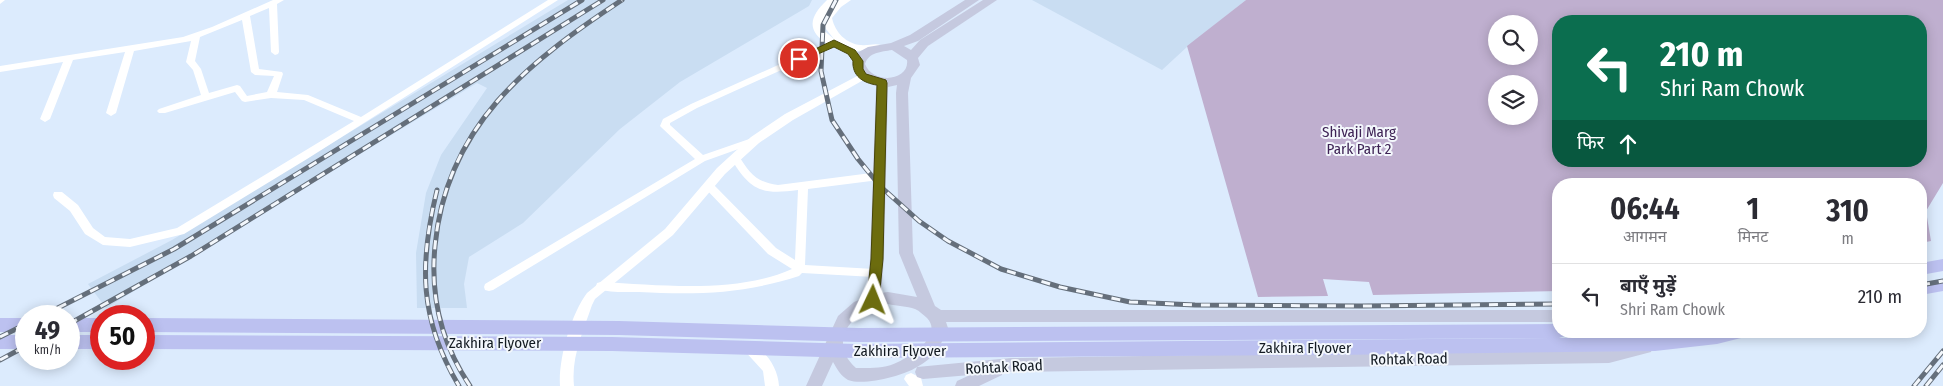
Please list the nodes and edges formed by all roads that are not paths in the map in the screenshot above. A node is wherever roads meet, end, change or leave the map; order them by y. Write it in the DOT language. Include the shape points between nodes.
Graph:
graph roads {
  1 [pos="554,0"];
  2 [pos="833,0"];
  3 [pos="846,0"];
  4 [pos="973,0"];
  5 [pos="991,0"];
  6 [pos="276,2"];
  7 [pos="246,16"];
  8 [pos="196,36"];
  9 [pos="834,43"];
  10 [pos="893,46"];
  11 [pos="878,47"];
  12 [pos="130,49"];
  13 [pos="275,52"];
  14 [pos="912,57"];
  15 [pos="69,59"];
  16 [pos="858,61"];
  17 [pos="1,72"];
  18 [pos="863,76"];
  19 [pos="905,77"];
  20 [pos="882,83"];
  21 [pos="271,96"];
  22 [pos="206,97"];
  23 [pos="162,110"];
  24 [pos="111,113"];
  25 [pos="46,119"];
  26 [pos="362,121"];
  27 [pos="755,140"];
  28 [pos="735,157"];
  29 [pos="702,159"];
  30 [pos="879,176"];
  31 [pos="708,186"];
  32 [pos="804,187"];
  33 [pos="58,194"];
  34 [pos="1943,265"];
  35 [pos="800,269"];
  36 [pos="1927,269"];
  37 [pos="874,273"];
  38 [pos="1943,285"];
  39 [pos="602,286"];
  40 [pos="488,287"];
  41 [pos="1927,288"];
  42 [pos="873,300"];
  43 [pos="930,314"];
  44 [pos="1552,316"];
  45 [pos="0,324"];
  46 [pos="15,325"];
  47 [pos="155,325"];
  48 [pos="1552,331"];
  49 [pos="1708,338"];
  50 [pos="1435,339"];
  51 [pos="0,342"];
  52 [pos="15,342"];
  53 [pos="155,342"];
  54 [pos="834,344"];
  55 [pos="1656,344"];
  56 [pos="748,348"];
  57 [pos="1011,365"];
  58 [pos="916,379"];
  59 [pos="567,386"];
  60 [pos="772,386"];
  61 [pos="814,386"];
  62 [pos="963,386"];
  1 -- 26 [label="street"];
  2 -- 9 [label="street" via="817,19 817,30"];
  3 -- 11 [label="street" via="827,18 828,27 838,38 859,48"];
  4 -- 10 [label="main road" via="914,38"];
  5 -- 14 [label="main road" via="924,43"];
  6 -- 7 [label="street"];
  6 -- 13 [label="street"];
  7 -- 8 [label="street"];
  7 -- 21 [label="street" via="254,72 279,74"];
  8 -- 12 [label="street"];
  8 -- 22 [label="street" via="190,62 197,69"];
  9 -- 16 [label="street" via="852,52"];
  9 -- 29 [label="street" via="666,121 665,126"];
  10 -- 11 [label="main road"];
  10 -- 14 [label="main road" via="905,50"];
  11 -- 16 [label="main road" via="866,52"];
  12 -- 15 [label="street"];
  12 -- 24 [label="street"];
  14 -- 19 [label="main road" via="912,71"];
  15 -- 17 [label="street"];
  15 -- 25 [label="street"];
  16 -- 18 [label="main road" via="858,69"];
  18 -- 20 [label="main road"];
  18 -- 27 [label="street"];
  19 -- 20 [label="main road"];
  19 -- 43 [label="main road" via="902,93 906,253 926,295"];
  20 -- 30 [label="main road"];
  21 -- 22 [label="street" via="245,99 237,88"];
  21 -- 26 [label="street" via="305,97"];
  22 -- 23 [label="street"];
  26 -- 33 [label="street" via="199,221 164,236 130,243 103,241 89,231 74,208"];
  27 -- 28 [label="street"];
  27 -- 29 [label="street"];
  28 -- 31 [label="street"];
  28 -- 32 [label="street" via="750,180 761,187"];
  29 -- 40 [label="street"];
  30 -- 32 [label="street"];
  30 -- 37 [label="main road"];
  31 -- 35 [label="street" via="772,251"];
  31 -- 39 [label="street" via="656,244"];
  32 -- 35 [label="street"];
  34 -- 36 [label="main road"];
  35 -- 37 [label="street"];
  35 -- 39 [label="street" via="787,276 758,283 712,289"];
  37 -- 42 [label="main road"];
  38 -- 41 [label="main road"];
  39 -- 59 [label="street" via="586,303 571,348 565,376"];
  42 -- 43 [label="main road" via="903,299 916,303"];
  42 -- 54 [label="main road" via="850,312 841,322"];
  43 -- 44 [label="main road"];
  43 -- 58 [label="main road" via="940,330 940,345 934,359"];
  45 -- 46 [label="main road"];
  47 -- 50 [label="main road, Zakhira Flyover"];
  48 -- 50 [label="main road, Zakhira Flyover"];
  49 -- 55 [label="main road, Rohtak Road"];
  50 -- 55 [label="main road, Zakhira Flyover"];
  50 -- 56 [label="main road, Zakhira Flyover" via="856,351"];
  51 -- 52 [label="main road"];
  53 -- 56 [label="main road, Zakhira Flyover" via="602,344"];
  54 -- 58 [label="main road" via="837,358 859,379 893,384"];
  54 -- 61 [label="main road"];
  55 -- 57 [label="main road, Rohtak Road" via="1609,356"];
  56 -- 60 [label="street" via="770,369"];
  57 -- 58 [label="main road, Rohtak Road"];
  57 -- 62 [label="main road"];
}
